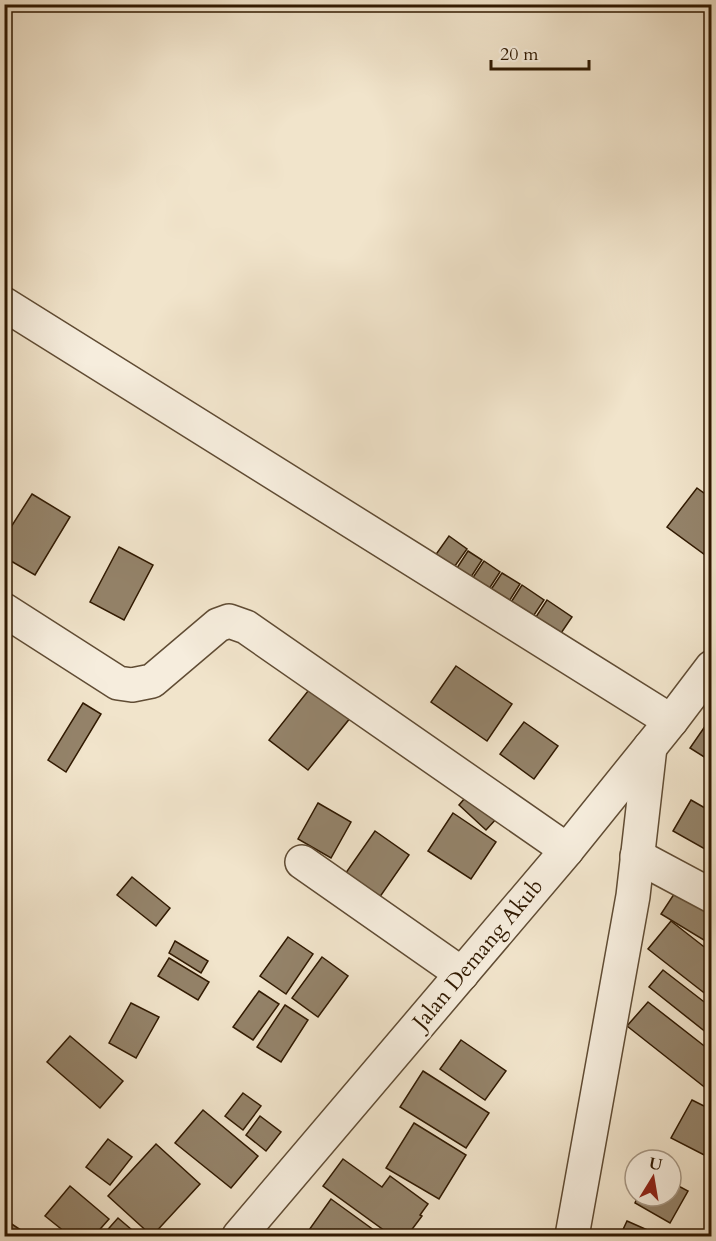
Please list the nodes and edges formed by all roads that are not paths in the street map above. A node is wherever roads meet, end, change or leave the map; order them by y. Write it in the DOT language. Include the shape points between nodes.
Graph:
graph roads {
  1 [pos="4,304"];
  2 [pos="4,610"];
  3 [pos="711,667"];
  4 [pos="671,721"];
  5 [pos="650,747"];
  6 [pos="567,850"];
  7 [pos="637,856"];
  8 [pos="302,862"];
  9 [pos="711,896"];
  10 [pos="462,974"];
  11 [pos="239,1236"];
  12 [pos="572,1236"];
  1 -- 4 [label="street"];
  2 -- 6 [label="street" via="118,683 132,685 152,681 218,625 229,621 246,627"];
  3 -- 4 [label="street, Jalan Demang Akub"];
  4 -- 5 [label="street, Jalan Demang Akub"];
  5 -- 6 [label="street, Jalan Demang Akub"];
  5 -- 7 [label="street"];
  6 -- 10 [label="street, Jalan Demang Akub"];
  7 -- 9 [label="street"];
  7 -- 12 [label="street"];
  8 -- 10 [label="street"];
  10 -- 11 [label="street, Jalan Demang Akub"];
}
